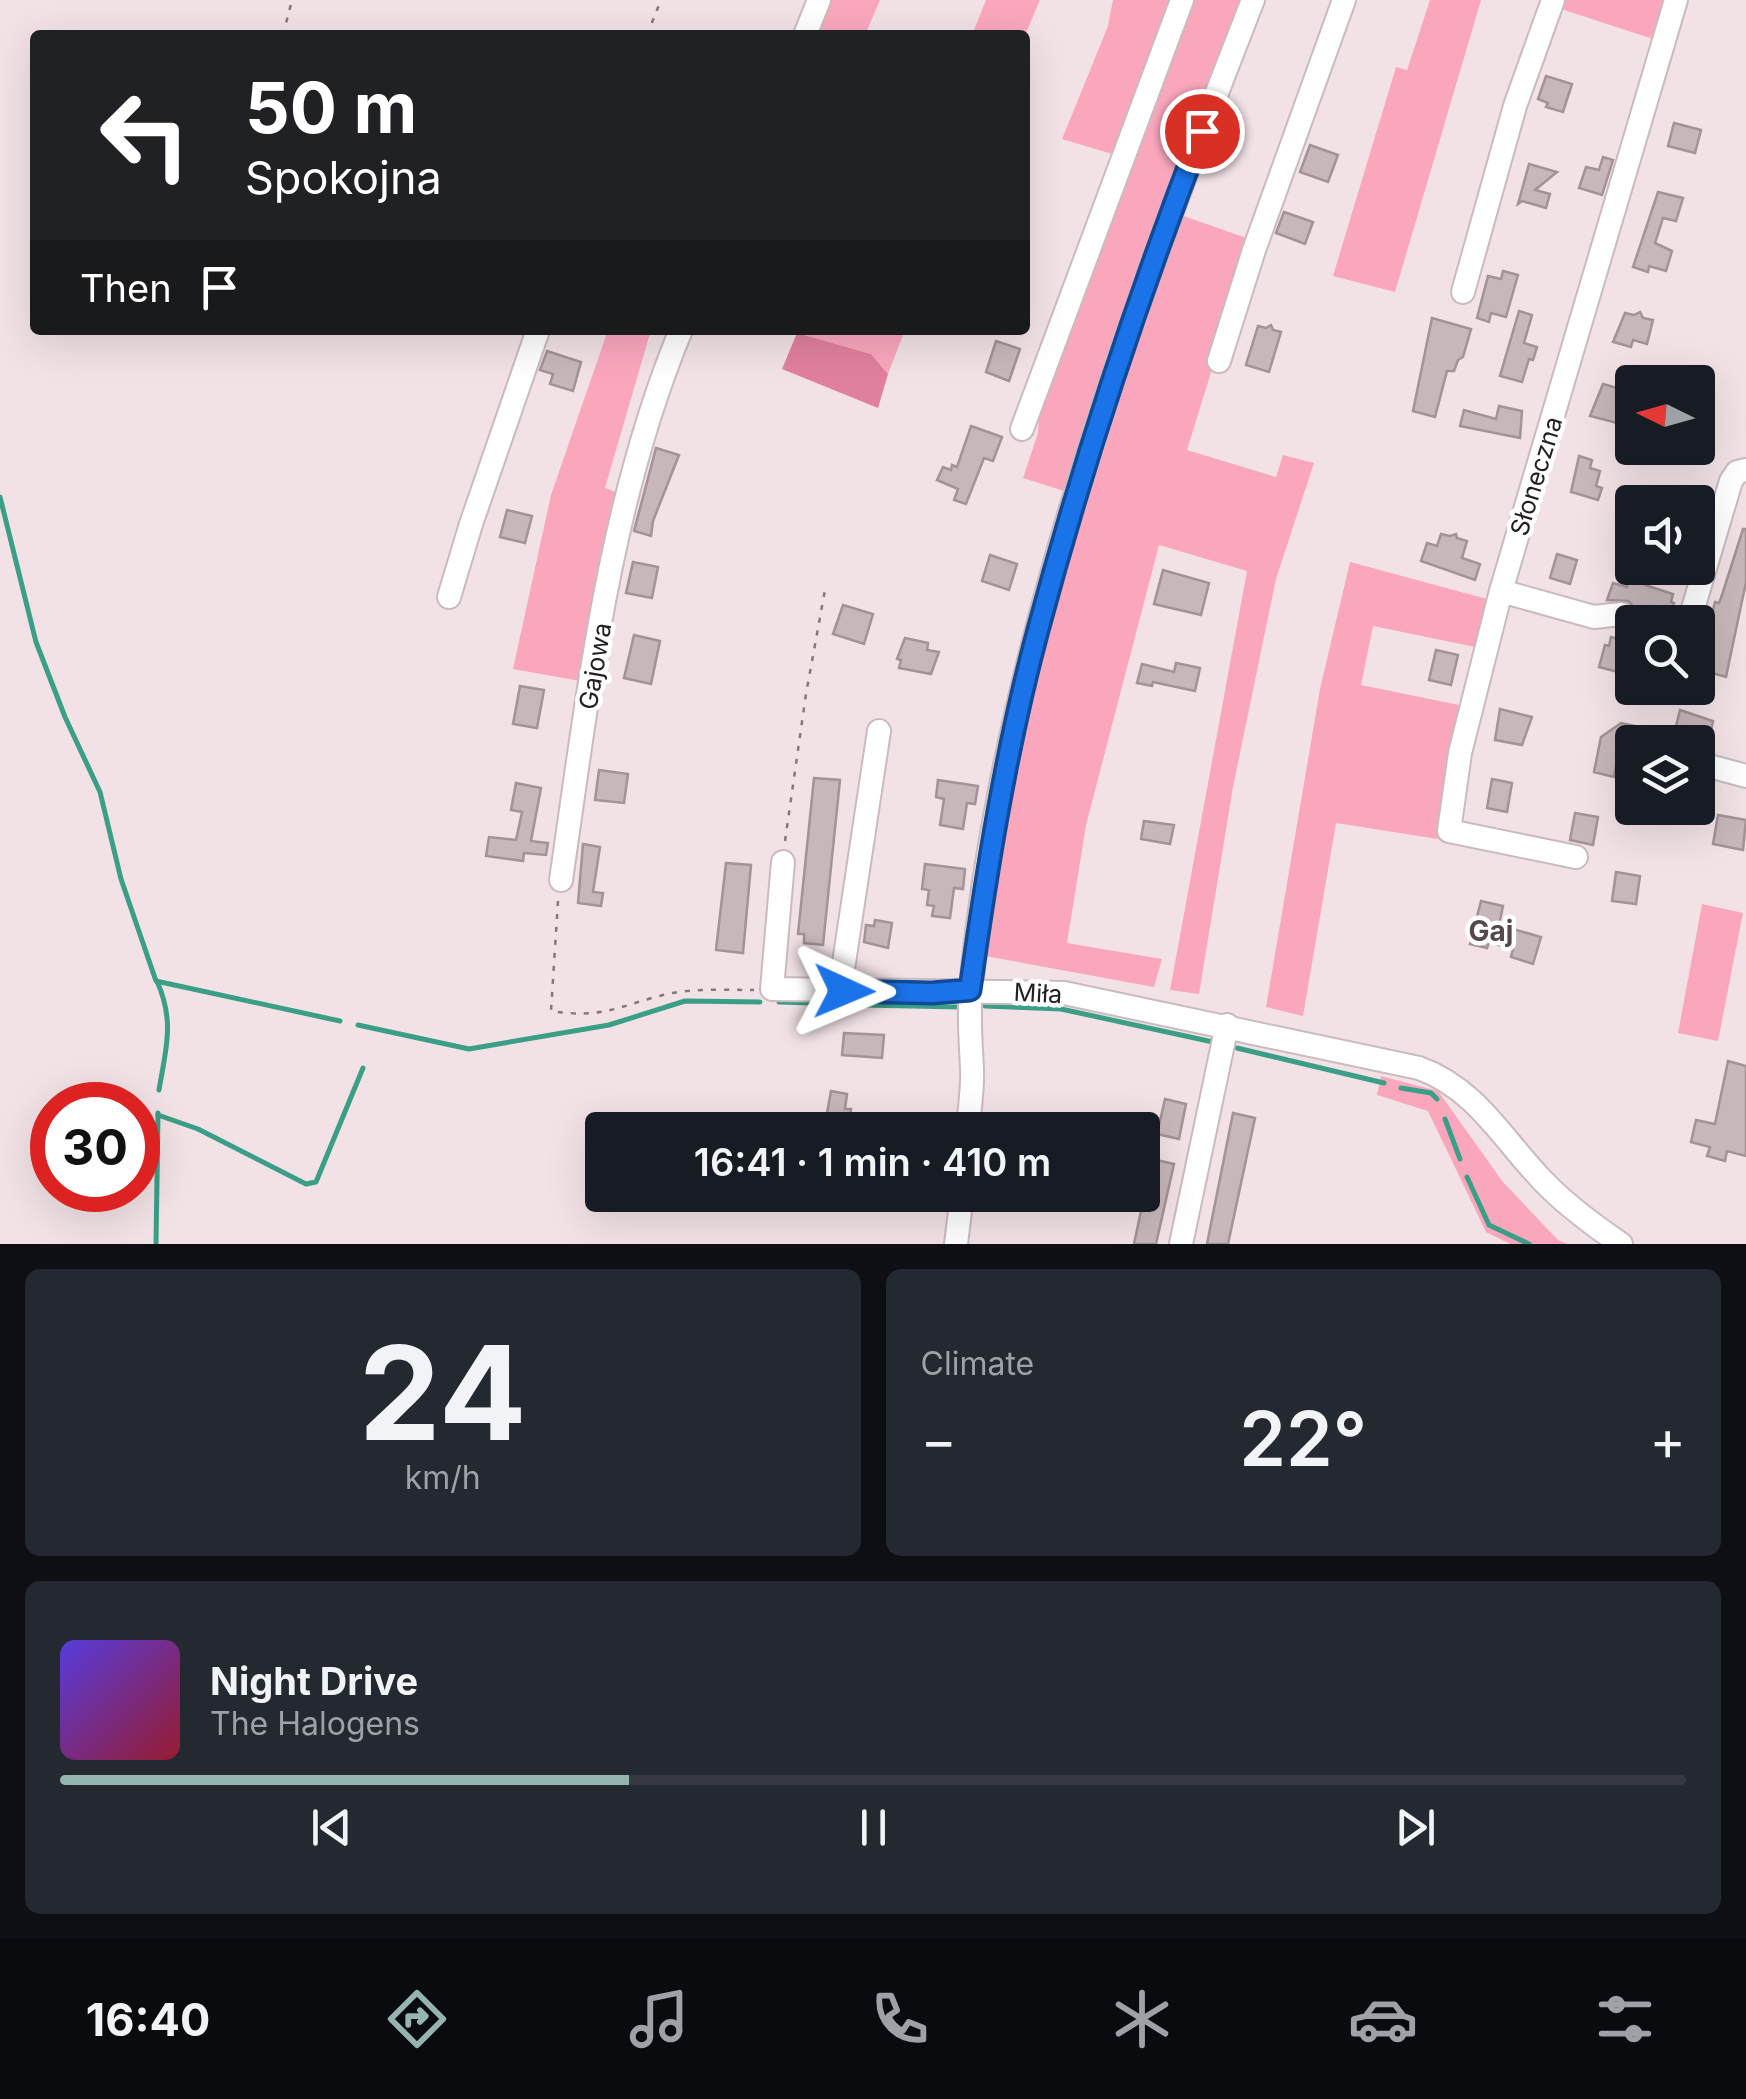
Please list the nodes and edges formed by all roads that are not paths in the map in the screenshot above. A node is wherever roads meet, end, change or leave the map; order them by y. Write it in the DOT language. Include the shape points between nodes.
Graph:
graph roads {
  1 [pos="819,0"];
  2 [pos="1182,0"];
  3 [pos="1253,0"];
  4 [pos="1344,0"];
  5 [pos="1553,0"];
  6 [pos="1676,0"];
  7 [pos="807,30"];
  8 [pos="1462,292"];
  9 [pos="536,335"];
  10 [pos="679,335"];
  11 [pos="1218,361"];
  12 [pos="1022,429"];
  13 [pos="1741,471"];
  14 [pos="1501,591"];
  15 [pos="449,597"];
  16 [pos="1694,605"];
  17 [pos="1615,615"];
  18 [pos="879,731"];
  19 [pos="1715,768"];
  20 [pos="1746,776"];
  21 [pos="1576,858"];
  22 [pos="783,862"];
  23 [pos="561,880"];
  24 [pos="970,990"];
  25 [pos="844,991"];
  26 [pos="1227,1026"];
  27 [pos="969,1112"];
  28 [pos="960,1212"];
  29 [pos="956,1244"];
  30 [pos="1182,1244"];
  31 [pos="1621,1244"];
  1 -- 7 [label="street"];
  2 -- 12 [label="street"];
  3 -- 24 [label="street" via="1175,200 1038,631 999,806"];
  4 -- 11 [label="street"];
  5 -- 8 [label="street"];
  6 -- 14 [label="street, Słoneczna"];
  9 -- 15 [label="street"];
  10 -- 23 [label="street, Gajowa" via="627,492"];
  13 -- 16 [label="street" via="1731,481"];
  14 -- 17 [label="street" via="1594,617"];
  14 -- 21 [label="street, Słoneczna" via="1460,753 1450,832"];
  18 -- 25 [label="street"];
  19 -- 20 [label="street"];
  22 -- 25 [label="street, Miła" via="772,990"];
  24 -- 25 [label="street, Miła"];
  24 -- 26 [label="street, Miła" via="1064,993"];
  24 -- 27 [label="street"];
  26 -- 30 [label="street"];
  26 -- 31 [label="street, Miła" via="1436,1074 1477,1103 1572,1209"];
  28 -- 29 [label="street"];
}
